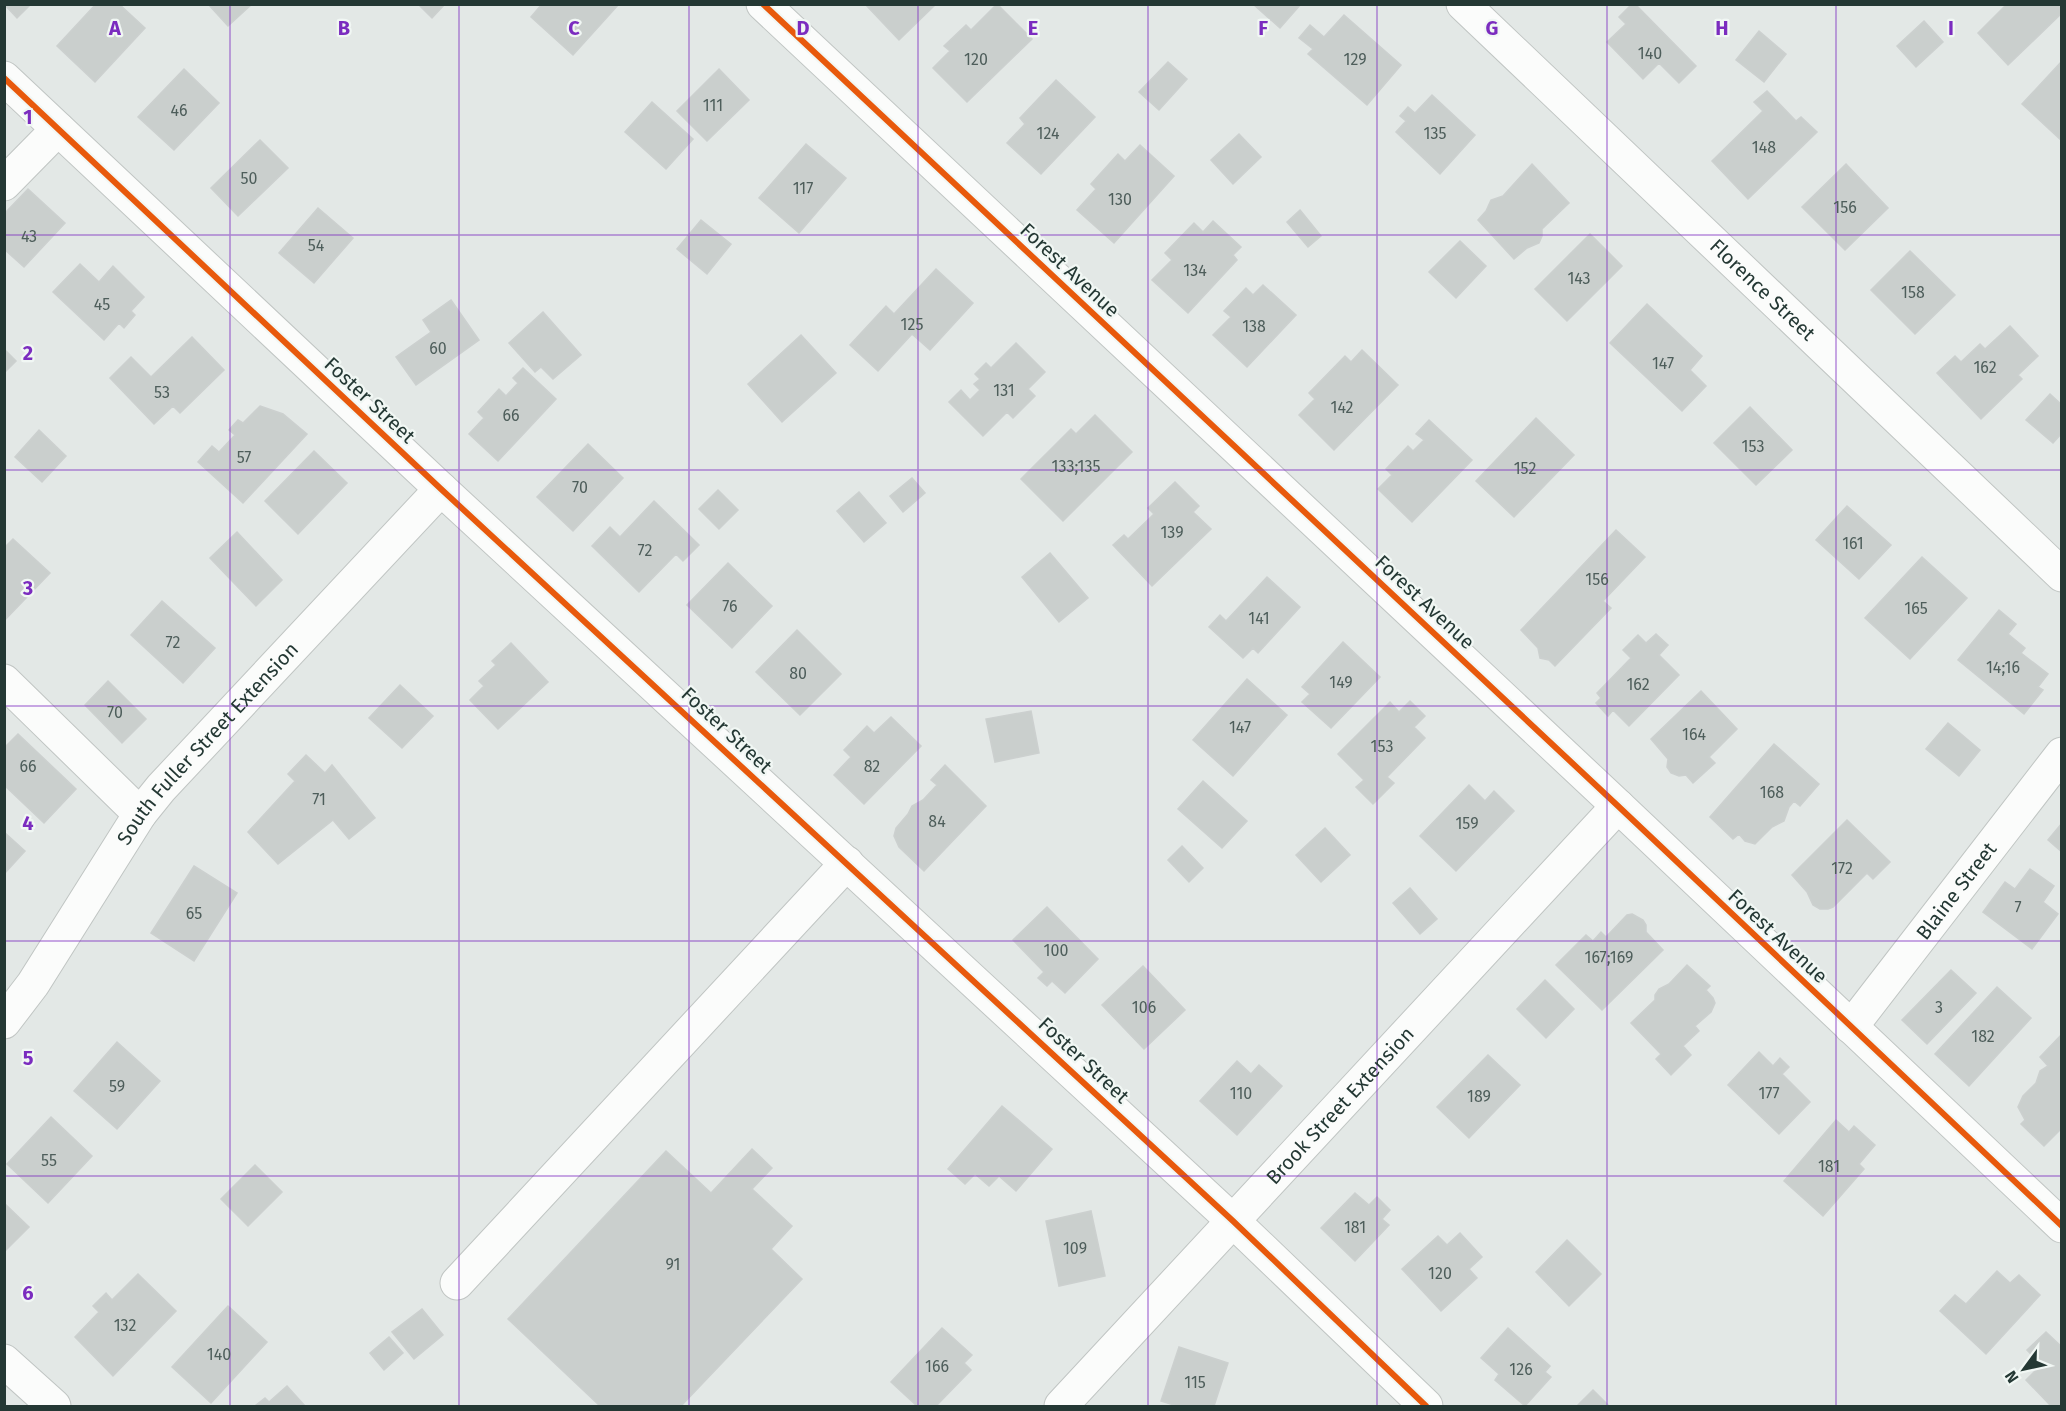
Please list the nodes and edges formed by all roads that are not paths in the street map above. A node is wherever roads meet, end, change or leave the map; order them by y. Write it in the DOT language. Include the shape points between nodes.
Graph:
graph roads {
  1 [pos="763,4"];
  2 [pos="1462,4"];
  3 [pos="4,78"];
  4 [pos="58,129"];
  5 [pos="4,184"];
  6 [pos="441,489"];
  7 [pos="2061,575"];
  8 [pos="4,681"];
  9 [pos="2061,754"];
  10 [pos="1618,806"];
  11 [pos="140,814"];
  12 [pos="847,863"];
  13 [pos="4,1022"];
  14 [pos="1851,1027"];
  15 [pos="1233,1221"];
  16 [pos="2061,1226"];
  17 [pos="457,1283"];
  18 [pos="4,1361"];
  19 [pos="54,1407"];
  20 [pos="1061,1407"];
  21 [pos="1426,1407"];
  1 -- 10 [label="street, Forest Avenue"];
  2 -- 7 [label="street, Florence Street"];
  3 -- 4 [label="street, Foster Street"];
  4 -- 5 [label="street"];
  4 -- 6 [label="street, Foster Street"];
  6 -- 11 [label="street, South Fuller Street Extension" via="184,762"];
  6 -- 12 [label="street, Foster Street"];
  8 -- 11 [label="street"];
  9 -- 14 [label="street, Blaine Street"];
  10 -- 14 [label="street, Forest Avenue"];
  10 -- 15 [label="street, Brook Street Extension"];
  11 -- 13 [label="street, South Fuller Street Extension" via="61,943"];
  12 -- 15 [label="street, Foster Street"];
  12 -- 17 [label="street"];
  14 -- 16 [label="street, Forest Avenue"];
  15 -- 20 [label="street, Brook Street Extension"];
  15 -- 21 [label="street, Foster Street"];
  18 -- 19 [label="street"];
}
